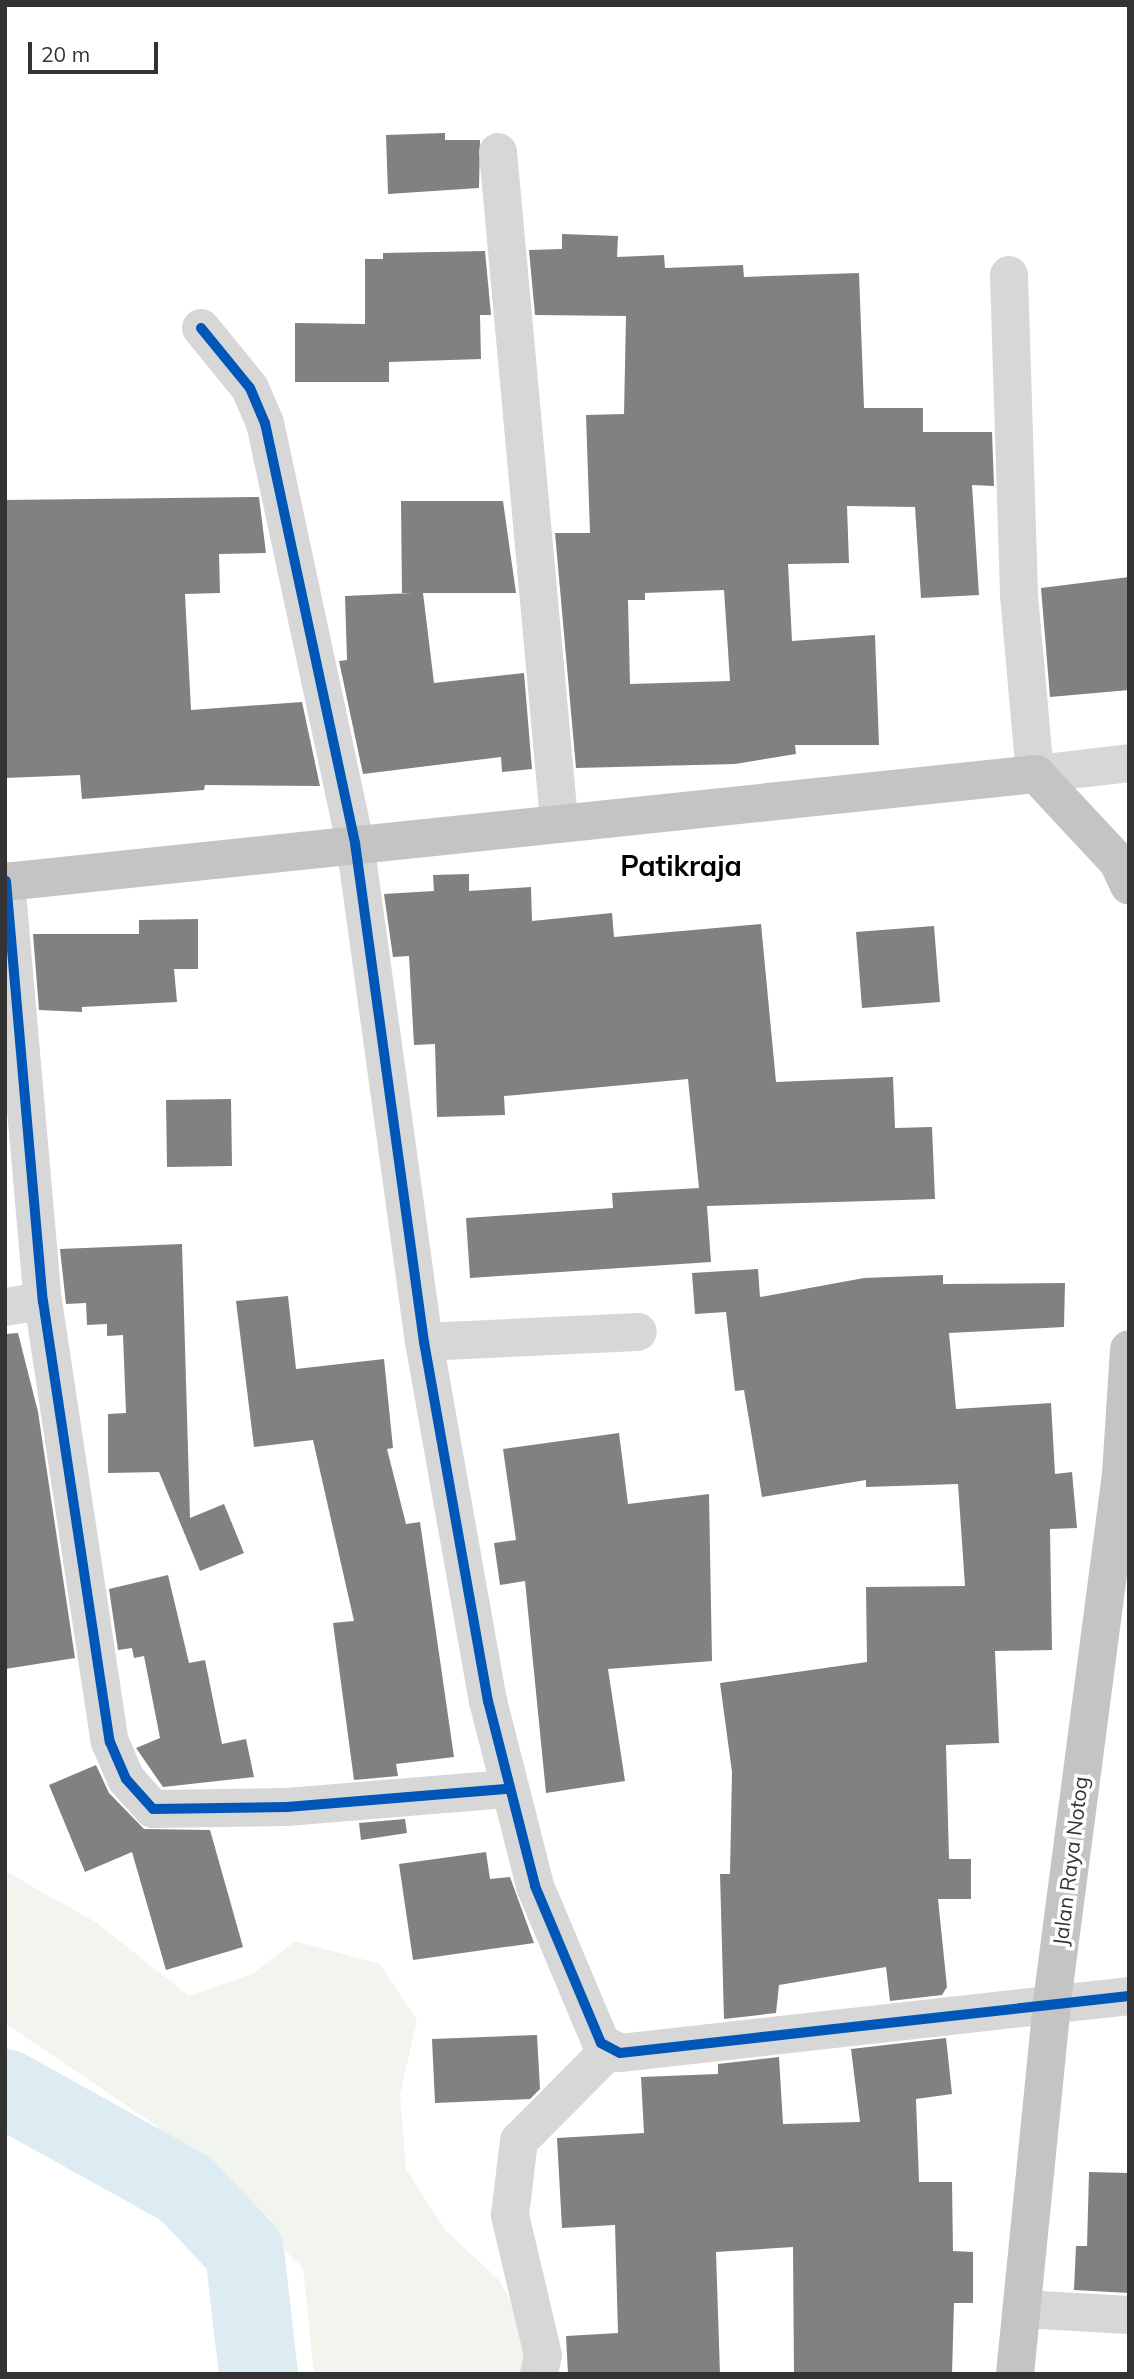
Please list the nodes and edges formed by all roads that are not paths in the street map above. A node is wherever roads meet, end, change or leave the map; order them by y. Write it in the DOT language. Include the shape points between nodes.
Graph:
graph roads {
  1 [pos="498,152"];
  2 [pos="1009,275"];
  3 [pos="201,328"];
  4 [pos="1129,763"];
  5 [pos="1035,774"];
  6 [pos="559,820"];
  7 [pos="355,843"];
  8 [pos="5,881"];
  9 [pos="1129,886"];
  10 [pos="43,1301"];
  11 [pos="5,1307"];
  12 [pos="638,1332"];
  13 [pos="424,1342"];
  14 [pos="1129,1349"];
  15 [pos="508,1789"];
  16 [pos="1129,1996"];
  17 [pos="1052,2002"];
  18 [pos="610,2049"];
  19 [pos="1022,2309"];
  20 [pos="1129,2315"];
  21 [pos="539,2374"];
  22 [pos="1015,2374"];
  1 -- 6 [label="street"];
  2 -- 5 [label="street" via="1019,595"];
  3 -- 7 [label="street" via="250,388 265,424"];
  4 -- 5 [label="street"];
  5 -- 6 [label="highway"];
  5 -- 9 [label="highway" via="1101,841"];
  6 -- 7 [label="highway"];
  7 -- 8 [label="highway"];
  7 -- 13 [label="street"];
  8 -- 10 [label="street"];
  10 -- 11 [label="street"];
  10 -- 15 [label="street" via="110,1742 126,1779 153,1808 287,1807"];
  12 -- 13 [label="street"];
  13 -- 15 [label="street"];
  14 -- 17 [label="highway, Jalan Raya Notog" via="1121,1474"];
  15 -- 18 [label="street" via="535,1886 600,2043"];
  16 -- 17 [label="street"];
  17 -- 18 [label="street" via="620,2053"];
  17 -- 19 [label="highway, Jalan Raya Notog"];
  18 -- 21 [label="street" via="519,2141 510,2215 543,2355"];
  19 -- 20 [label="street"];
  19 -- 22 [label="highway, Jalan Raya Notog"];
}
